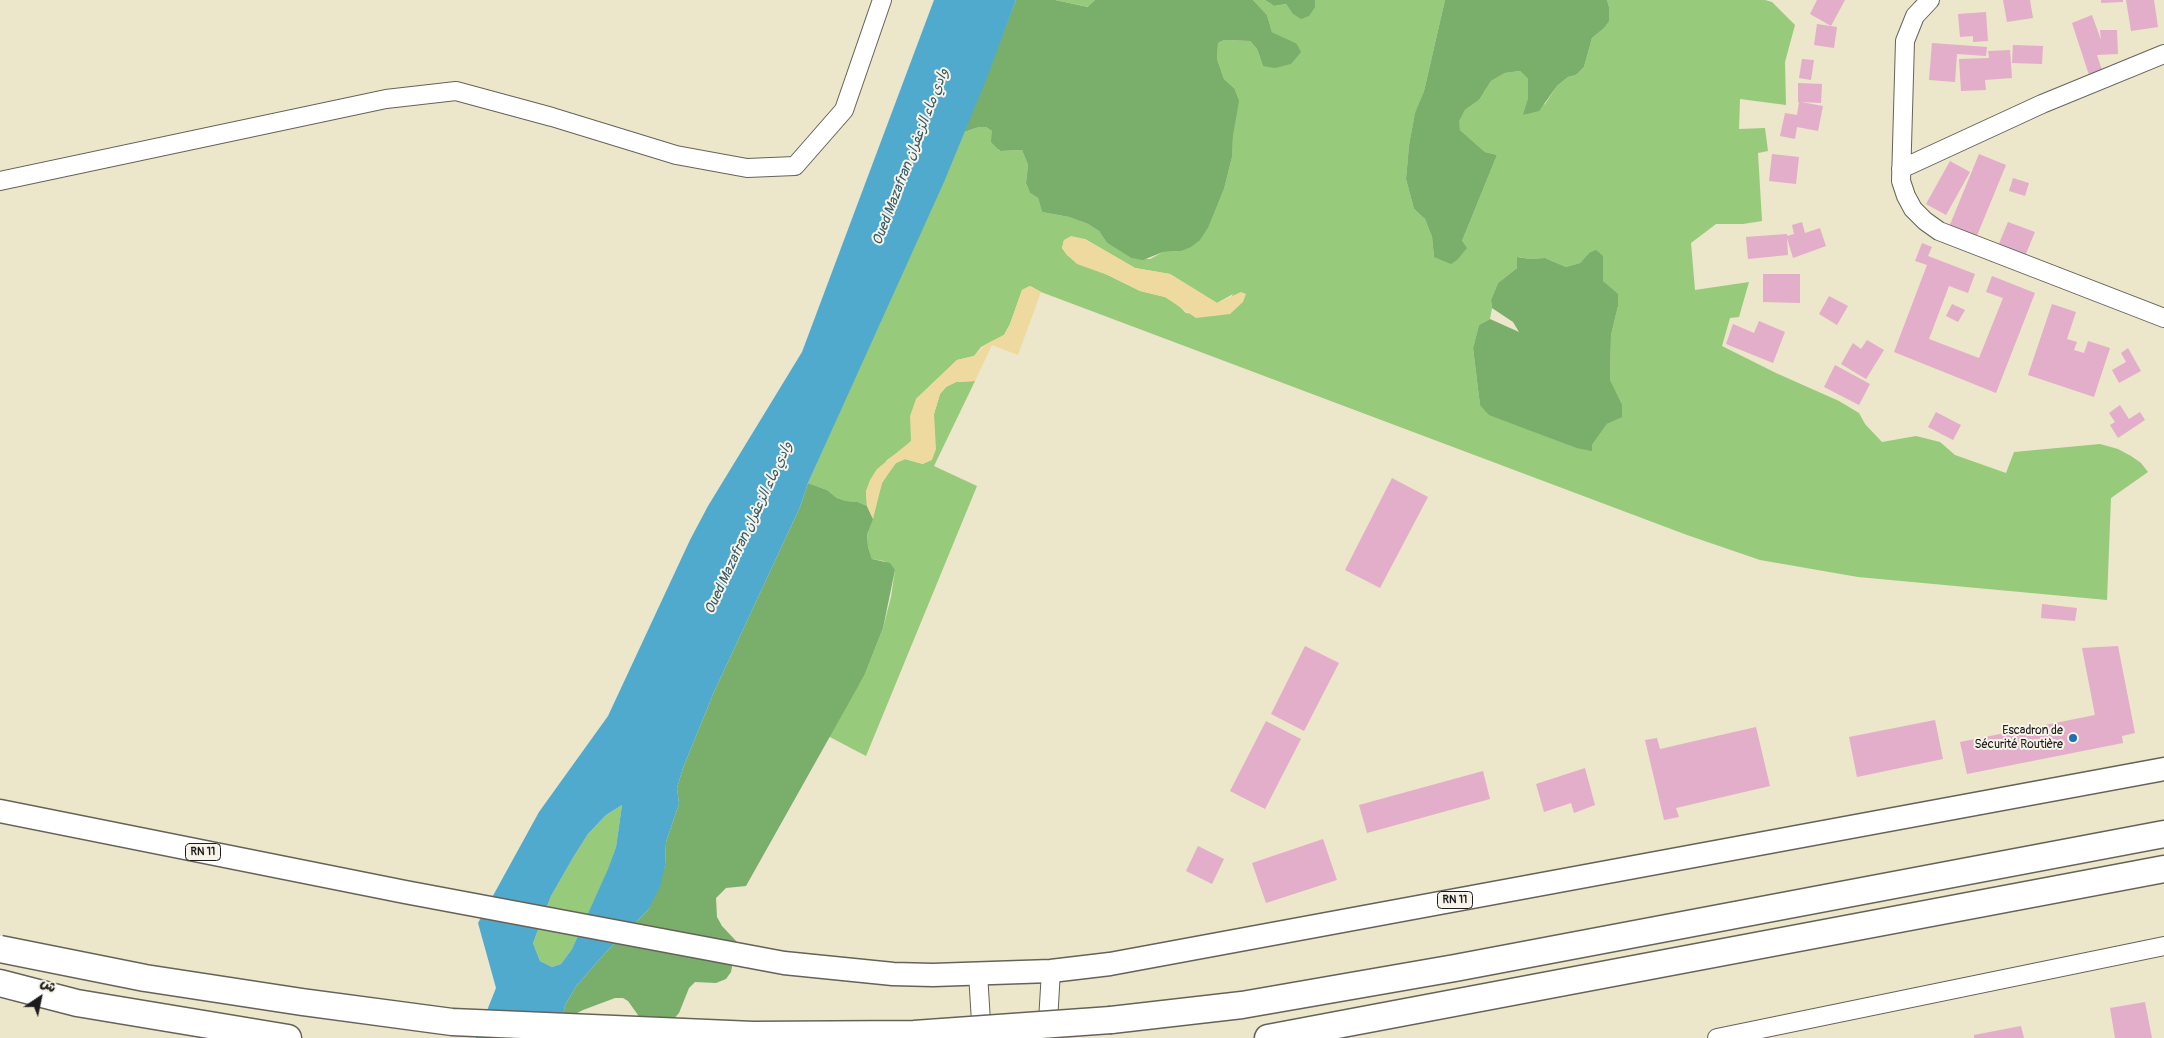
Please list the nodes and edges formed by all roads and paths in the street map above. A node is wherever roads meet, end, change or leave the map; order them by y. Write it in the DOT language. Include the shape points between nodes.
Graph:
graph roads {
  1 [pos="882,0"];
  2 [pos="1930,0"];
  3 [pos="2164,54"];
  4 [pos="1901,168"];
  5 [pos="0,181"];
  6 [pos="2164,318"];
  7 [pos="2164,769"];
  8 [pos="0,811"];
  9 [pos="2164,834"];
  10 [pos="2164,869"];
  11 [pos="2164,946"];
  12 [pos="0,949"];
  13 [pos="1051,971"];
  14 [pos="978,973"];
  15 [pos="0,983"];
  16 [pos="288,1038"];
  17 [pos="982,1038"];
  18 [pos="1047,1038"];
  19 [pos="1268,1038"];
  20 [pos="1717,1038"];
  1 -- 5 [label="street" via="844,110 795,166 747,168 676,155 456,91 386,99"];
  2 -- 4 [label="street" via="1915,16 1904,41"];
  3 -- 4 [label="street" via="2042,104"];
  4 -- 6 [label="street" via="1901,181 1913,209 1939,230"];
  7 -- 13 [label="main road, RN 11" via="1110,964"];
  8 -- 14 [label="main road, RN 11" via="405,892 793,964 893,974"];
  9 -- 12 [label="highway, bridge" via="1242,1005 1111,1020 914,1034 753,1035 452,1022 145,978"];
  10 -- 19 [label="highway"];
  11 -- 20 [label="street"];
  13 -- 14 [label="main road, RN 11"];
  13 -- 18 [label="street"];
  14 -- 17 [label="street"];
  15 -- 16 [label="highway" via="77,1003"];
}
